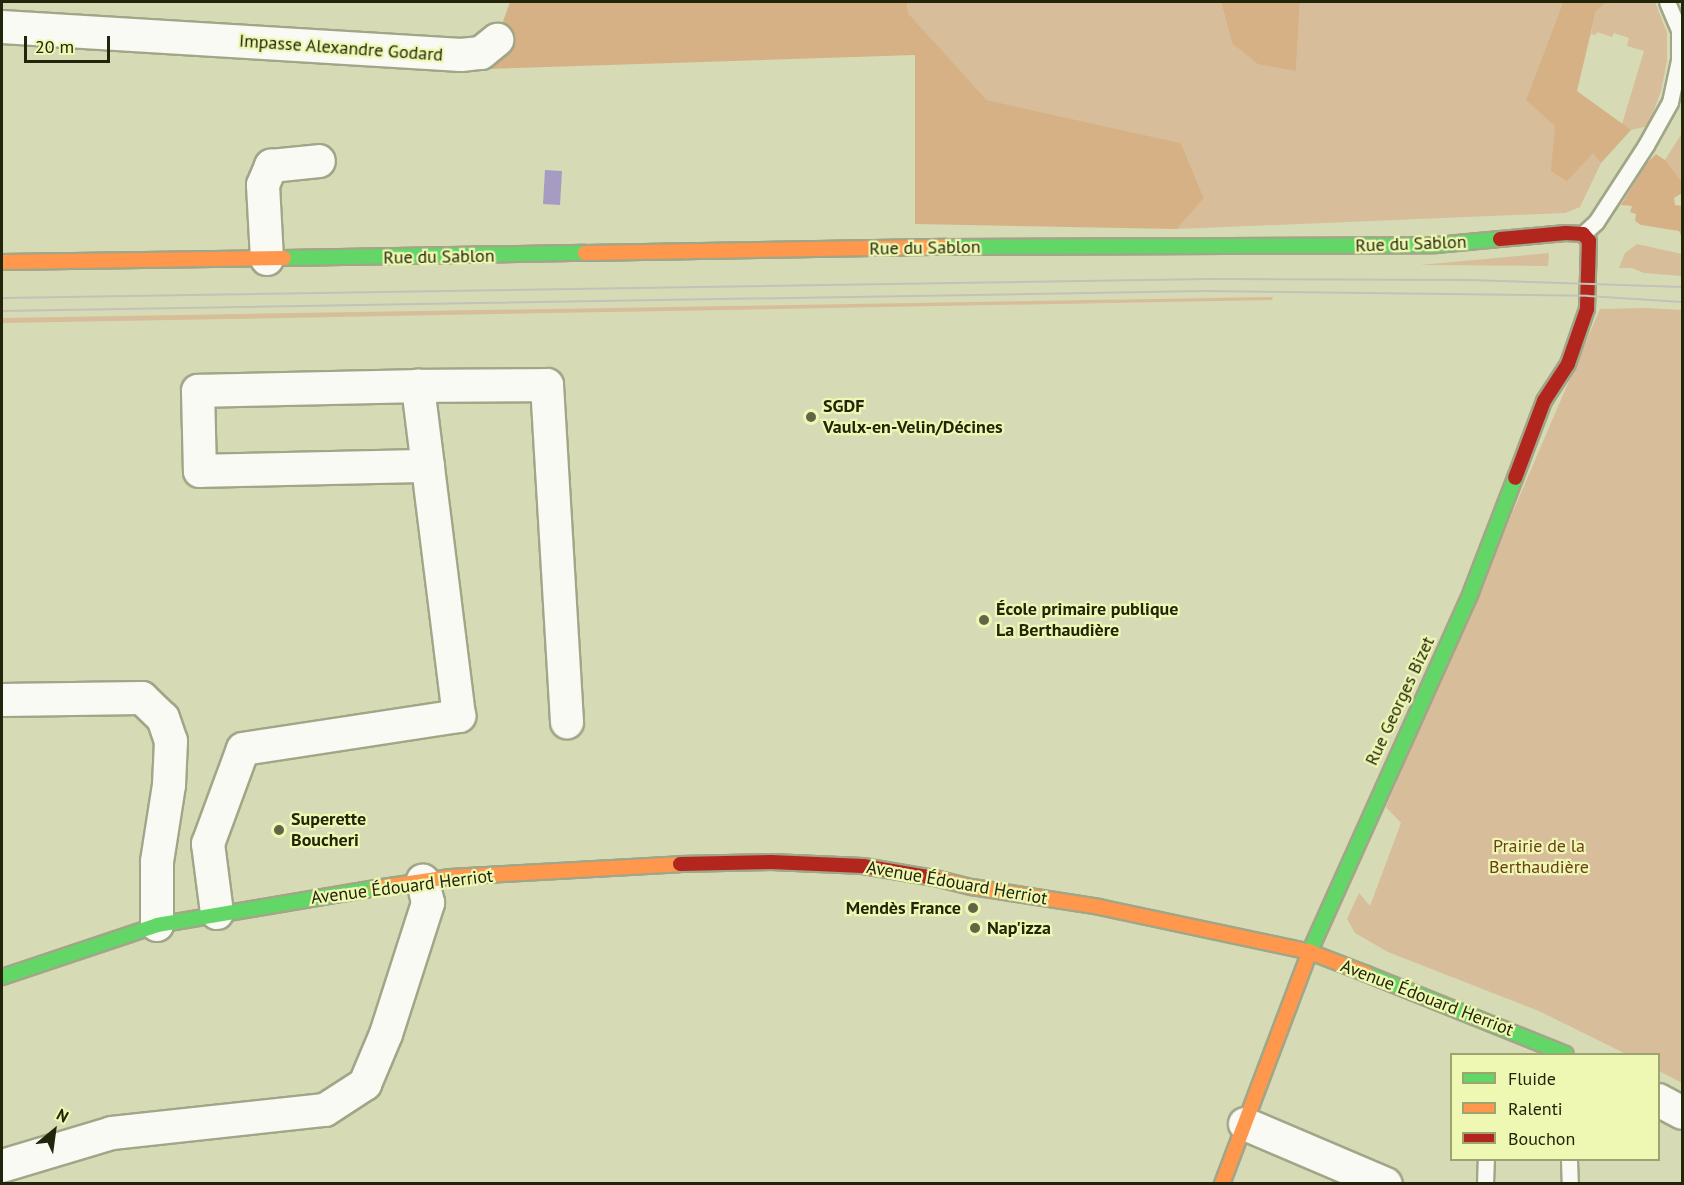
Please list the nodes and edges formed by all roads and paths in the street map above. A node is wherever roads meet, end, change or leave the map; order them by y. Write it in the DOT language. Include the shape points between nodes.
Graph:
graph roads {
  1 [pos="1667,2"];
  2 [pos="2,27"];
  3 [pos="497,40"];
  4 [pos="319,161"];
  5 [pos="1583,234"];
  6 [pos="267,259"];
  7 [pos="2,262"];
  8 [pos="418,386"];
  9 [pos="428,466"];
  10 [pos="2,699"];
  11 [pos="567,722"];
  12 [pos="423,881"];
  13 [pos="217,913"];
  14 [pos="157,925"];
  15 [pos="1310,952"];
  16 [pos="2,977"];
  17 [pos="1564,1053"];
  18 [pos="1660,1101"];
  19 [pos="1683,1113"];
  20 [pos="1245,1124"];
  21 [pos="1486,1161"];
  22 [pos="1569,1161"];
  23 [pos="2,1166"];
  24 [pos="1222,1184"];
  25 [pos="1386,1184"];
  26 [pos="1485,1184"];
  27 [pos="1569,1184"];
  1 -- 5 [label="lane" via="1679,30 1679,60 1670,102 1596,222"];
  2 -- 3 [label="street, Impasse Alexandre Godard" via="461,55 481,53"];
  4 -- 6 [label="street" via="271,166 263,185"];
  5 -- 6 [label="street, Rue du Sablon" via="1436,245 969,247"];
  5 -- 15 [label="street, Rue Georges Bizet" via="1589,241 1587,309 1568,364 1544,401 1478,574 1384,777"];
  6 -- 7 [label="street, Rue du Sablon"];
  8 -- 9 [label="street"];
  8 -- 9 [label="street" via="198,391 200,471"];
  8 -- 11 [label="street" via="547,385"];
  9 -- 13 [label="street" via="459,716 243,749 208,844"];
  10 -- 14 [label="street" via="142,698 163,718 171,741 169,785 157,862"];
  12 -- 13 [label="street, Avenue Édouard Herriot"];
  12 -- 15 [label="street, Avenue Édouard Herriot" via="663,865 771,862 863,866 1099,907"];
  12 -- 23 [label="street" via="428,903 386,1034 365,1084 325,1110 112,1133"];
  13 -- 14 [label="street, Avenue Édouard Herriot"];
  14 -- 16 [label="street, Avenue Édouard Herriot"];
  15 -- 17 [label="street, Avenue Édouard Herriot"];
  15 -- 20 [label="street, Rue Georges Bizet" via="1286,1007"];
  18 -- 19 [label="street"];
  20 -- 24 [label="street, Rue Georges Bizet"];
  20 -- 25 [label="street"];
  21 -- 26 [label="lane"];
  22 -- 27 [label="lane"];
}
